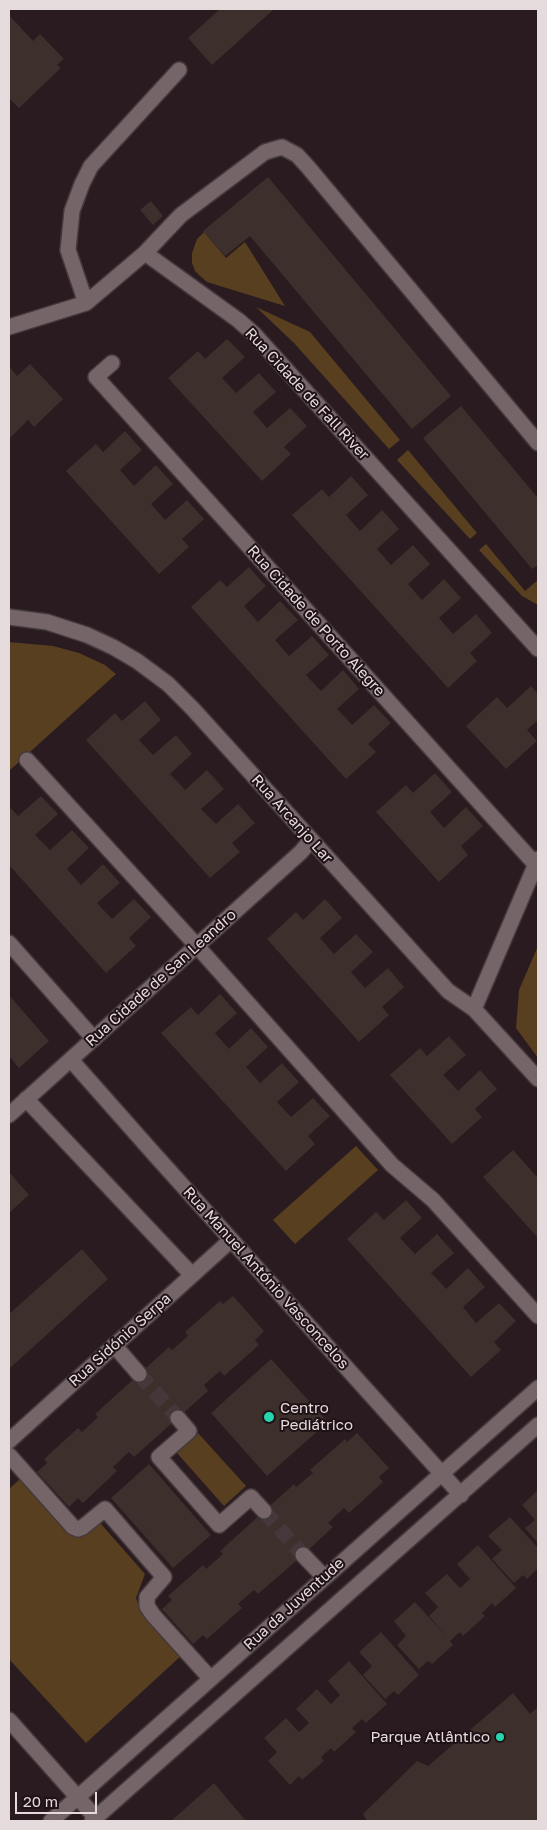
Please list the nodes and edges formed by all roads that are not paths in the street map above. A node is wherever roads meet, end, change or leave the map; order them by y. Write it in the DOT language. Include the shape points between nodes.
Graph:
graph roads {
  1 [pos="179,70"];
  2 [pos="145,253"];
  3 [pos="86,303"];
  4 [pos="9,327"];
  5 [pos="112,363"];
  6 [pos="538,443"];
  7 [pos="9,617"];
  8 [pos="538,648"];
  9 [pos="27,760"];
  10 [pos="311,840"];
  11 [pos="537,862"];
  12 [pos="9,943"];
  13 [pos="197,946"];
  14 [pos="474,1009"];
  15 [pos="94,1038"];
  16 [pos="71,1060"];
  17 [pos="538,1080"];
  18 [pos="26,1100"];
  19 [pos="9,1115"];
  20 [pos="231,1240"];
  21 [pos="192,1275"];
  22 [pos="538,1316"];
  23 [pos="114,1346"];
  24 [pos="139,1374"];
  25 [pos="538,1388"];
  26 [pos="178,1418"];
  27 [pos="538,1425"];
  28 [pos="9,1440"];
  29 [pos="9,1455"];
  30 [pos="442,1473"];
  31 [pos="462,1495"];
  32 [pos="264,1511"];
  33 [pos="303,1555"];
  34 [pos="324,1578"];
  35 [pos="210,1678"];
  36 [pos="9,1720"];
  37 [pos="78,1797"];
  38 [pos="94,1820"];
  39 [pos="51,1821"];
  1 -- 3 [label="street" via="92,166 82,184 72,211 68,250"];
  2 -- 3 [label="street"];
  2 -- 6 [label="street" via="181,215 265,152 282,147 297,155 308,167"];
  2 -- 8 [label="street, Rua Cidade de Fall River" via="254,334"];
  3 -- 4 [label="street"];
  5 -- 11 [label="street, Rua Cidade de Porto Alegre" via="96,377"];
  7 -- 10 [label="street, Rua Arcanjo Lar" via="47,622 87,635 137,661 193,708"];
  9 -- 13 [label="street"];
  10 -- 13 [label="street, Rua Cidade de San Leandro"];
  10 -- 14 [label="street, Rua Arcanjo Lar" via="448,991"];
  11 -- 14 [label="street"];
  12 -- 15 [label="street"];
  13 -- 15 [label="street, Rua Cidade de San Leandro"];
  13 -- 22 [label="street" via="392,1165 433,1200"];
  14 -- 17 [label="street, Rua Arcanjo Lar"];
  15 -- 16 [label="street, Rua Cidade de San Leandro"];
  16 -- 18 [label="street, Rua Cidade de San Leandro"];
  16 -- 20 [label="street, Rua Manuel António Vasconcelos"];
  18 -- 19 [label="street, Rua Cidade de San Leandro"];
  18 -- 21 [label="street"];
  20 -- 21 [label="street, Rua Sidónio Serpa"];
  20 -- 30 [label="street, Rua Manuel António Vasconcelos"];
  21 -- 23 [label="street, Rua Sidónio Serpa"];
  23 -- 24 [label="street"];
  23 -- 28 [label="street, Rua Sidónio Serpa"];
  25 -- 30 [label="street, Rua da Juventude"];
  26 -- 32 [label="street" via="189,1431 159,1457 219,1525 251,1497"];
  27 -- 31 [label="street, Rua da Juventude"];
  29 -- 35 [label="street" via="74,1527 83,1528 105,1509 164,1577 147,1597 147,1606"];
  30 -- 31 [label="street, Rua Manuel António Vasconcelos"];
  30 -- 34 [label="street, Rua da Juventude"];
  31 -- 38 [label="street, Rua da Juventude"];
  33 -- 34 [label="street"];
  34 -- 35 [label="street, Rua da Juventude"];
  35 -- 37 [label="street, Rua da Juventude"];
  36 -- 37 [label="street"];
  37 -- 38 [label="street"];
  37 -- 39 [label="street, Rua da Juventude"];
}
